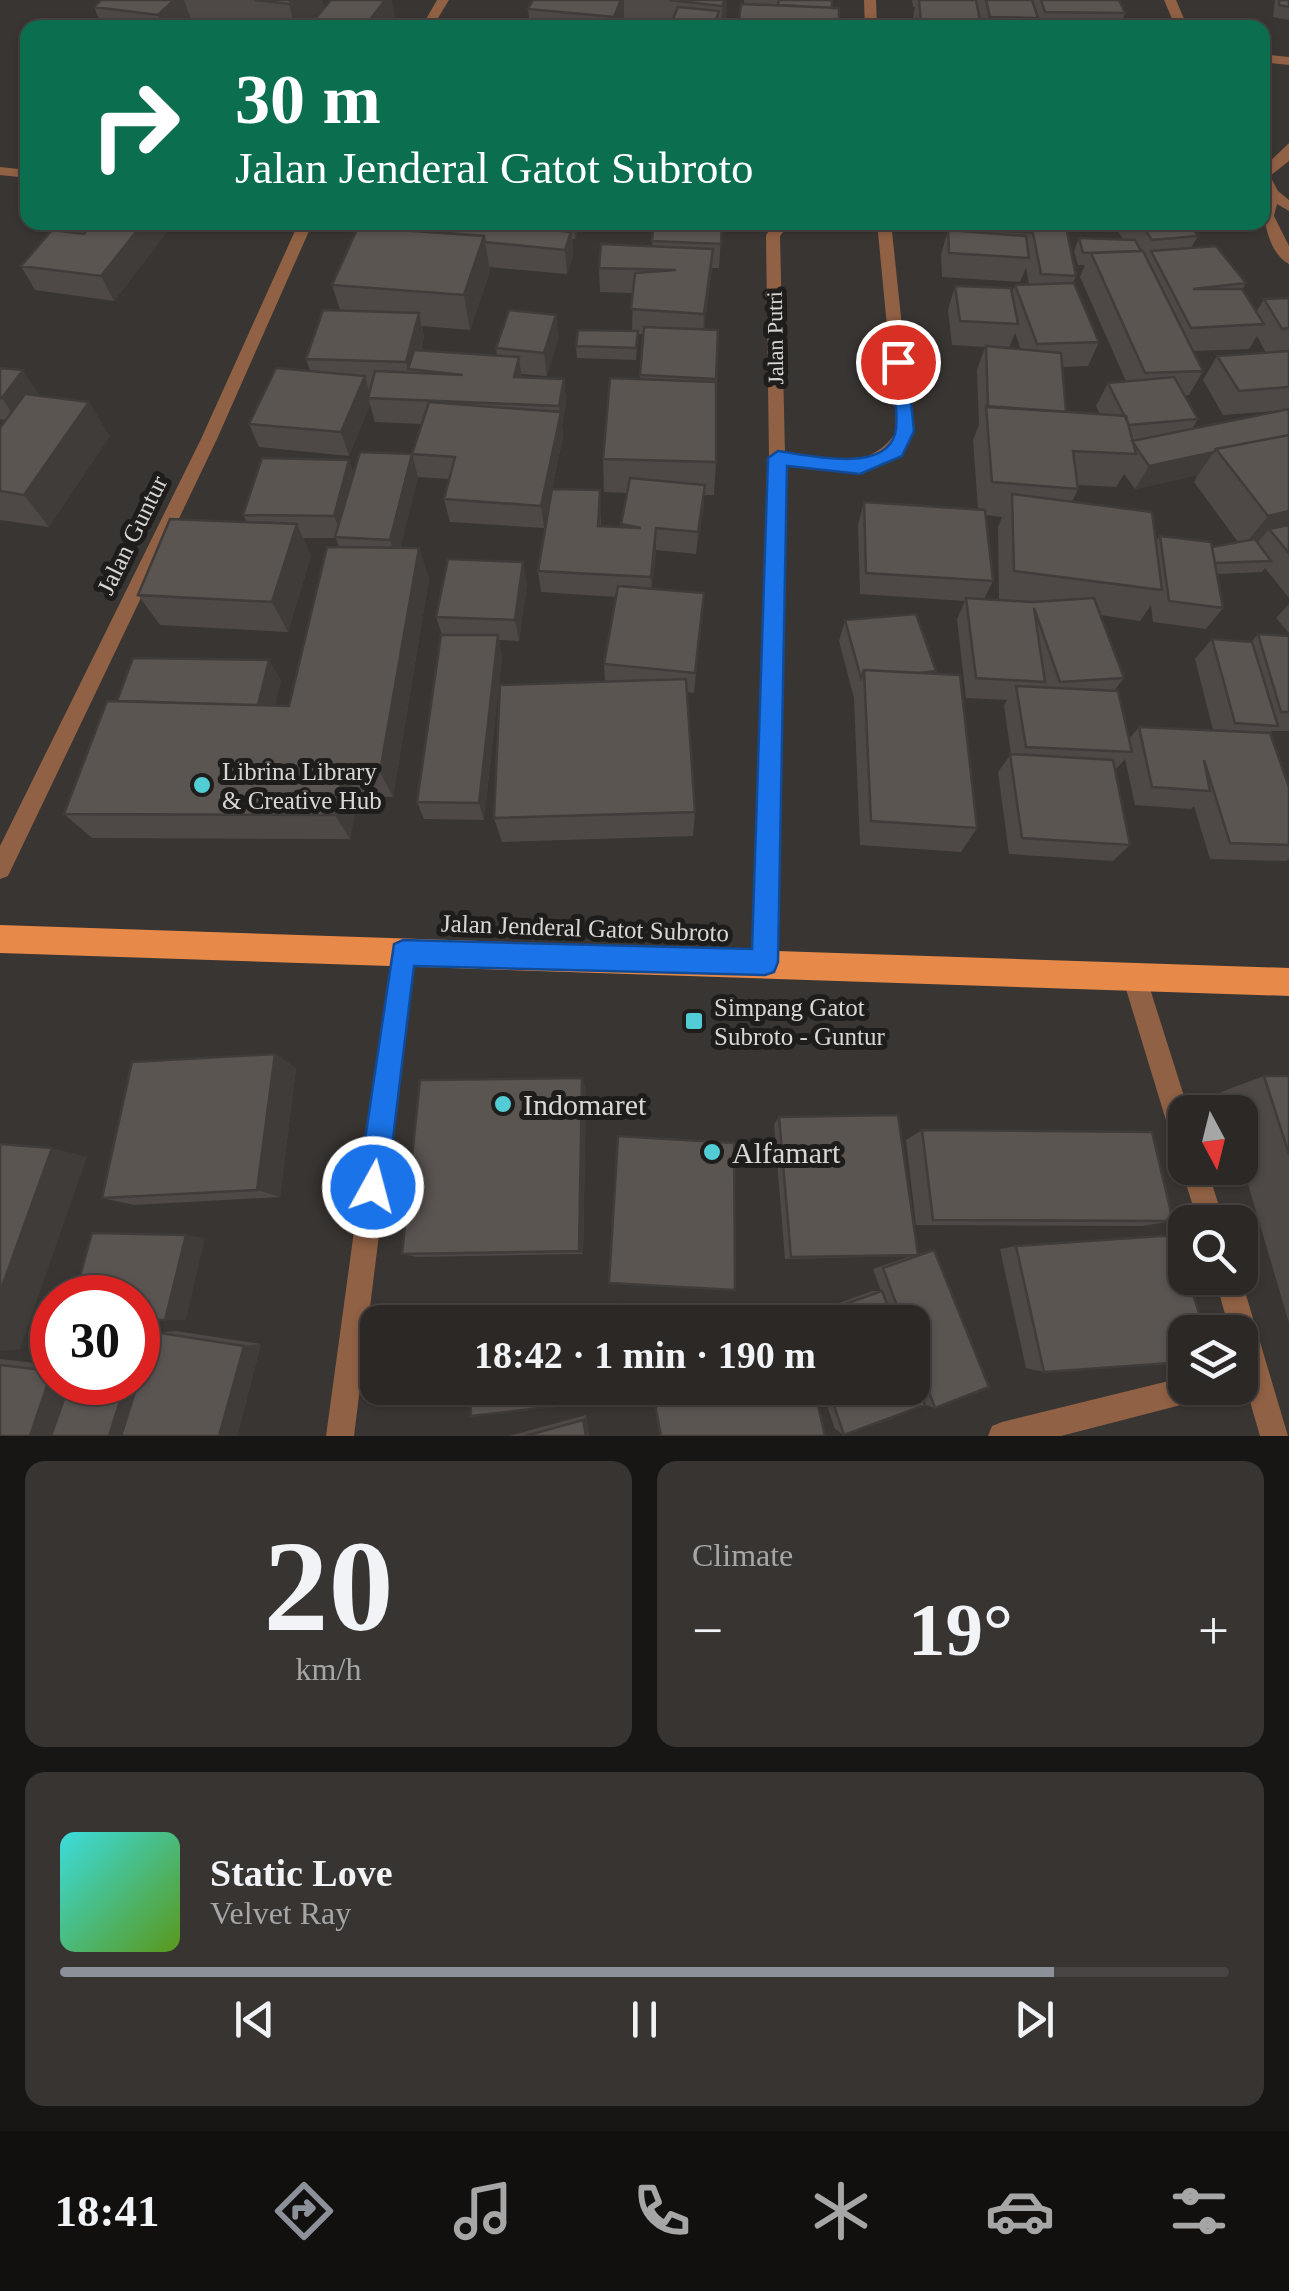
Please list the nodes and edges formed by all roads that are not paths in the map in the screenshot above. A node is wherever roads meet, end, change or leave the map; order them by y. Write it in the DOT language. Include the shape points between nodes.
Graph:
graph roads {
  1 [pos="1289,147"];
  2 [pos="1270,169"];
  3 [pos="1270,189"];
  4 [pos="1272,193"];
  5 [pos="1270,202"];
  6 [pos="1289,207"];
  7 [pos="1270,222"];
  8 [pos="302,230"];
  9 [pos="778,230"];
  10 [pos="885,230"];
  11 [pos="1289,260"];
  12 [pos="778,458"];
  13 [pos="0,869"];
  14 [pos="0,939"];
  15 [pos="403,953"];
  16 [pos="765,962"];
  17 [pos="1134,976"];
  18 [pos="1289,982"];
  19 [pos="1171,1095"];
  20 [pos="1168,1395"];
  21 [pos="1258,1398"];
  22 [pos="340,1436"];
  23 [pos="1002,1436"];
  24 [pos="1274,1436"];
  1 -- 2 [label="street"];
  3 -- 4 [label="street"];
  4 -- 5 [label="street"];
  4 -- 6 [label="street"];
  7 -- 11 [label="street"];
  8 -- 13 [label="street, Jalan Guntur"];
  9 -- 12 [label="street, Jalan Putri"];
  10 -- 12 [label="street" via="905,431 896,451 860,468"];
  12 -- 16 [label="street, Jalan Putri"];
  14 -- 15 [label="main road, Jalan Jenderal Gatot Subroto"];
  15 -- 16 [label="main road, Jalan Jenderal Gatot Subroto"];
  15 -- 22 [label="street"];
  16 -- 17 [label="main road, Jalan Jenderal Gatot Subroto"];
  17 -- 18 [label="main road, Jalan Jenderal Gatot Subroto"];
  17 -- 19 [label="street"];
  20 -- 23 [label="street"];
  21 -- 24 [label="street"];
}
